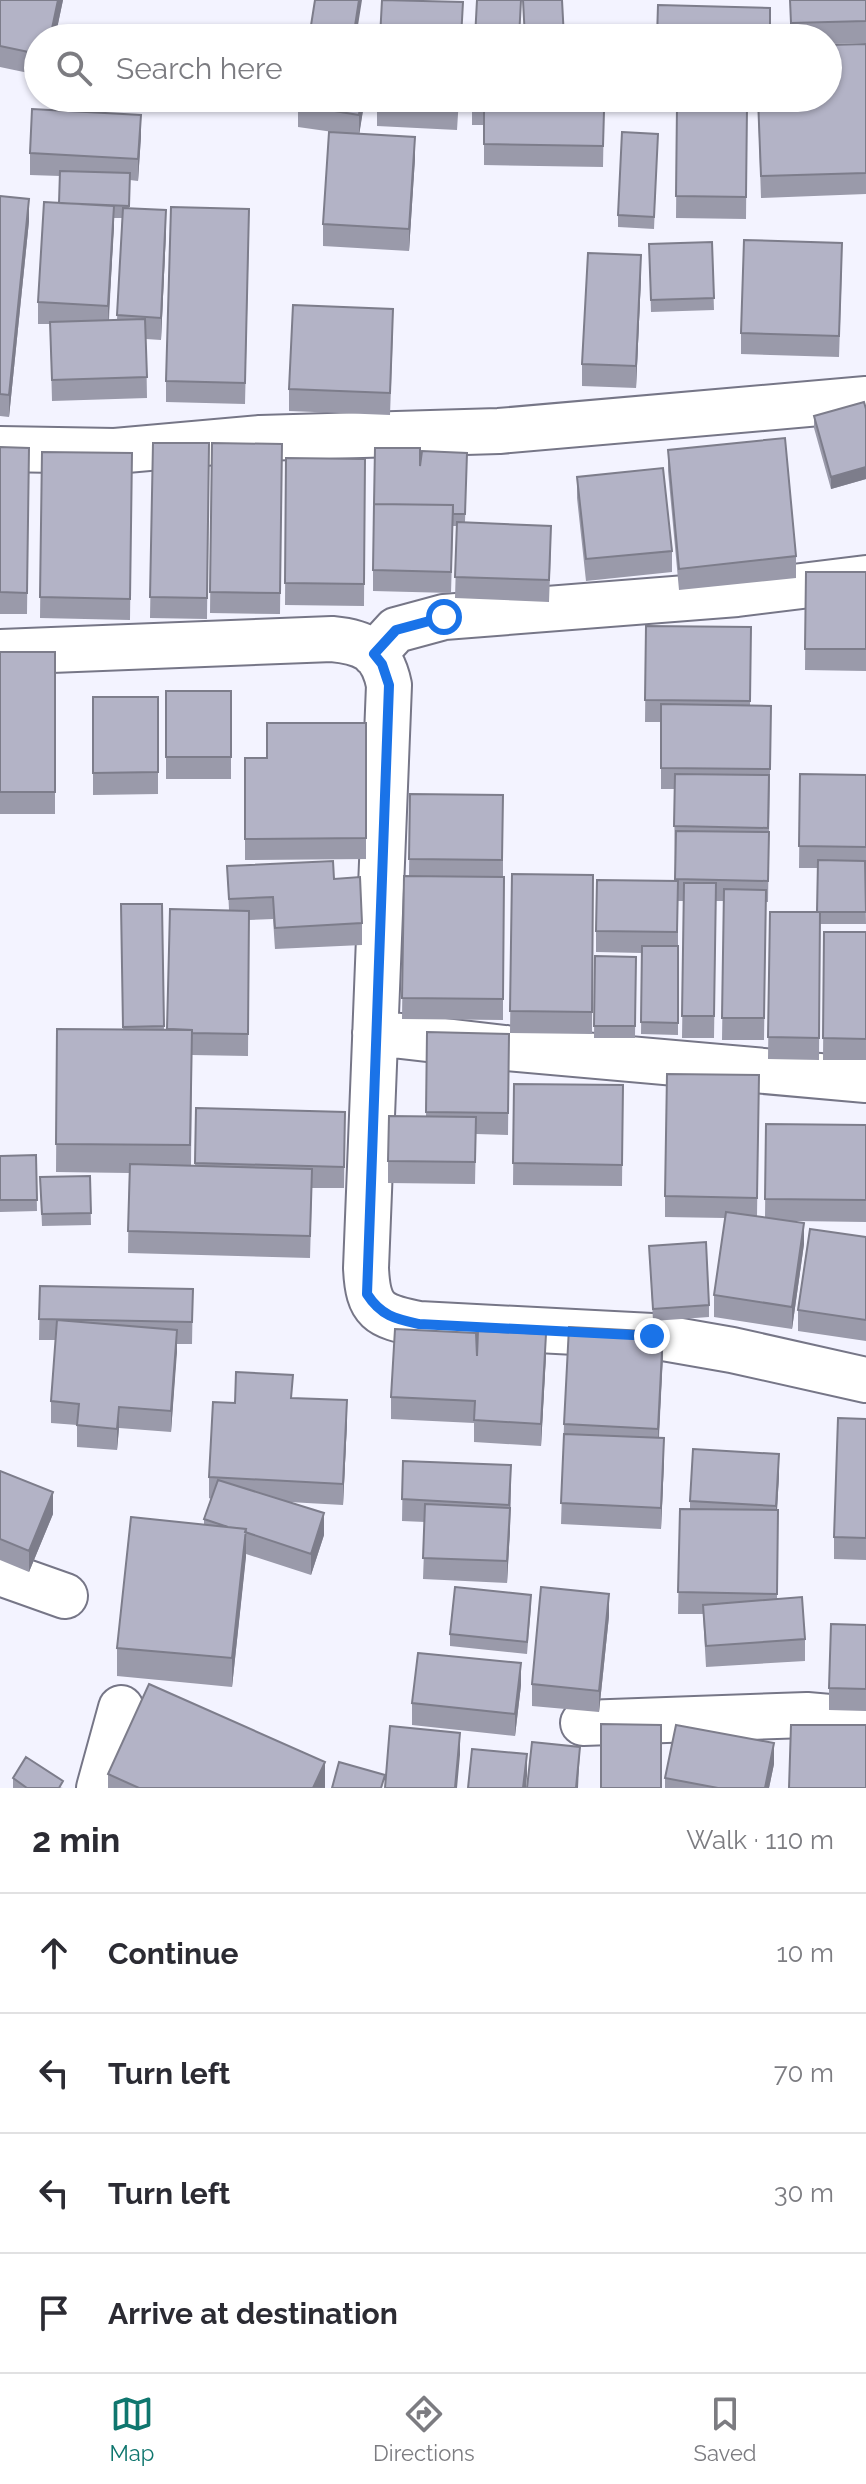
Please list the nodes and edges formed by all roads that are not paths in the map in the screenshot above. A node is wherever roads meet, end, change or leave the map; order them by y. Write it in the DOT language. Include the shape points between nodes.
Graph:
graph roads {
  1 [pos="866,399"];
  2 [pos="0,449"];
  3 [pos="866,578"];
  4 [pos="0,652"];
  5 [pos="374,654"];
  6 [pos="375,1033"];
  7 [pos="866,1080"];
  8 [pos="866,1380"];
  9 [pos="0,1573"];
  10 [pos="65,1596"];
  11 [pos="121,1708"];
  12 [pos="866,1720"];
  13 [pos="583,1723"];
  14 [pos="99,1788"];
  1 -- 2 [label="street" via="499,431 260,438 115,451"];
  3 -- 5 [label="street" via="737,594 444,617 396,630"];
  4 -- 5 [label="street" via="332,639 355,641"];
  5 -- 6 [label="street" via="389,685"];
  6 -- 7 [label="street"];
  6 -- 8 [label="street" via="367,1294 391,1318 419,1324 652,1336"];
  9 -- 10 [label="street"];
  11 -- 14 [label="street"];
  12 -- 13 [label="street" via="807,1715"];
}
